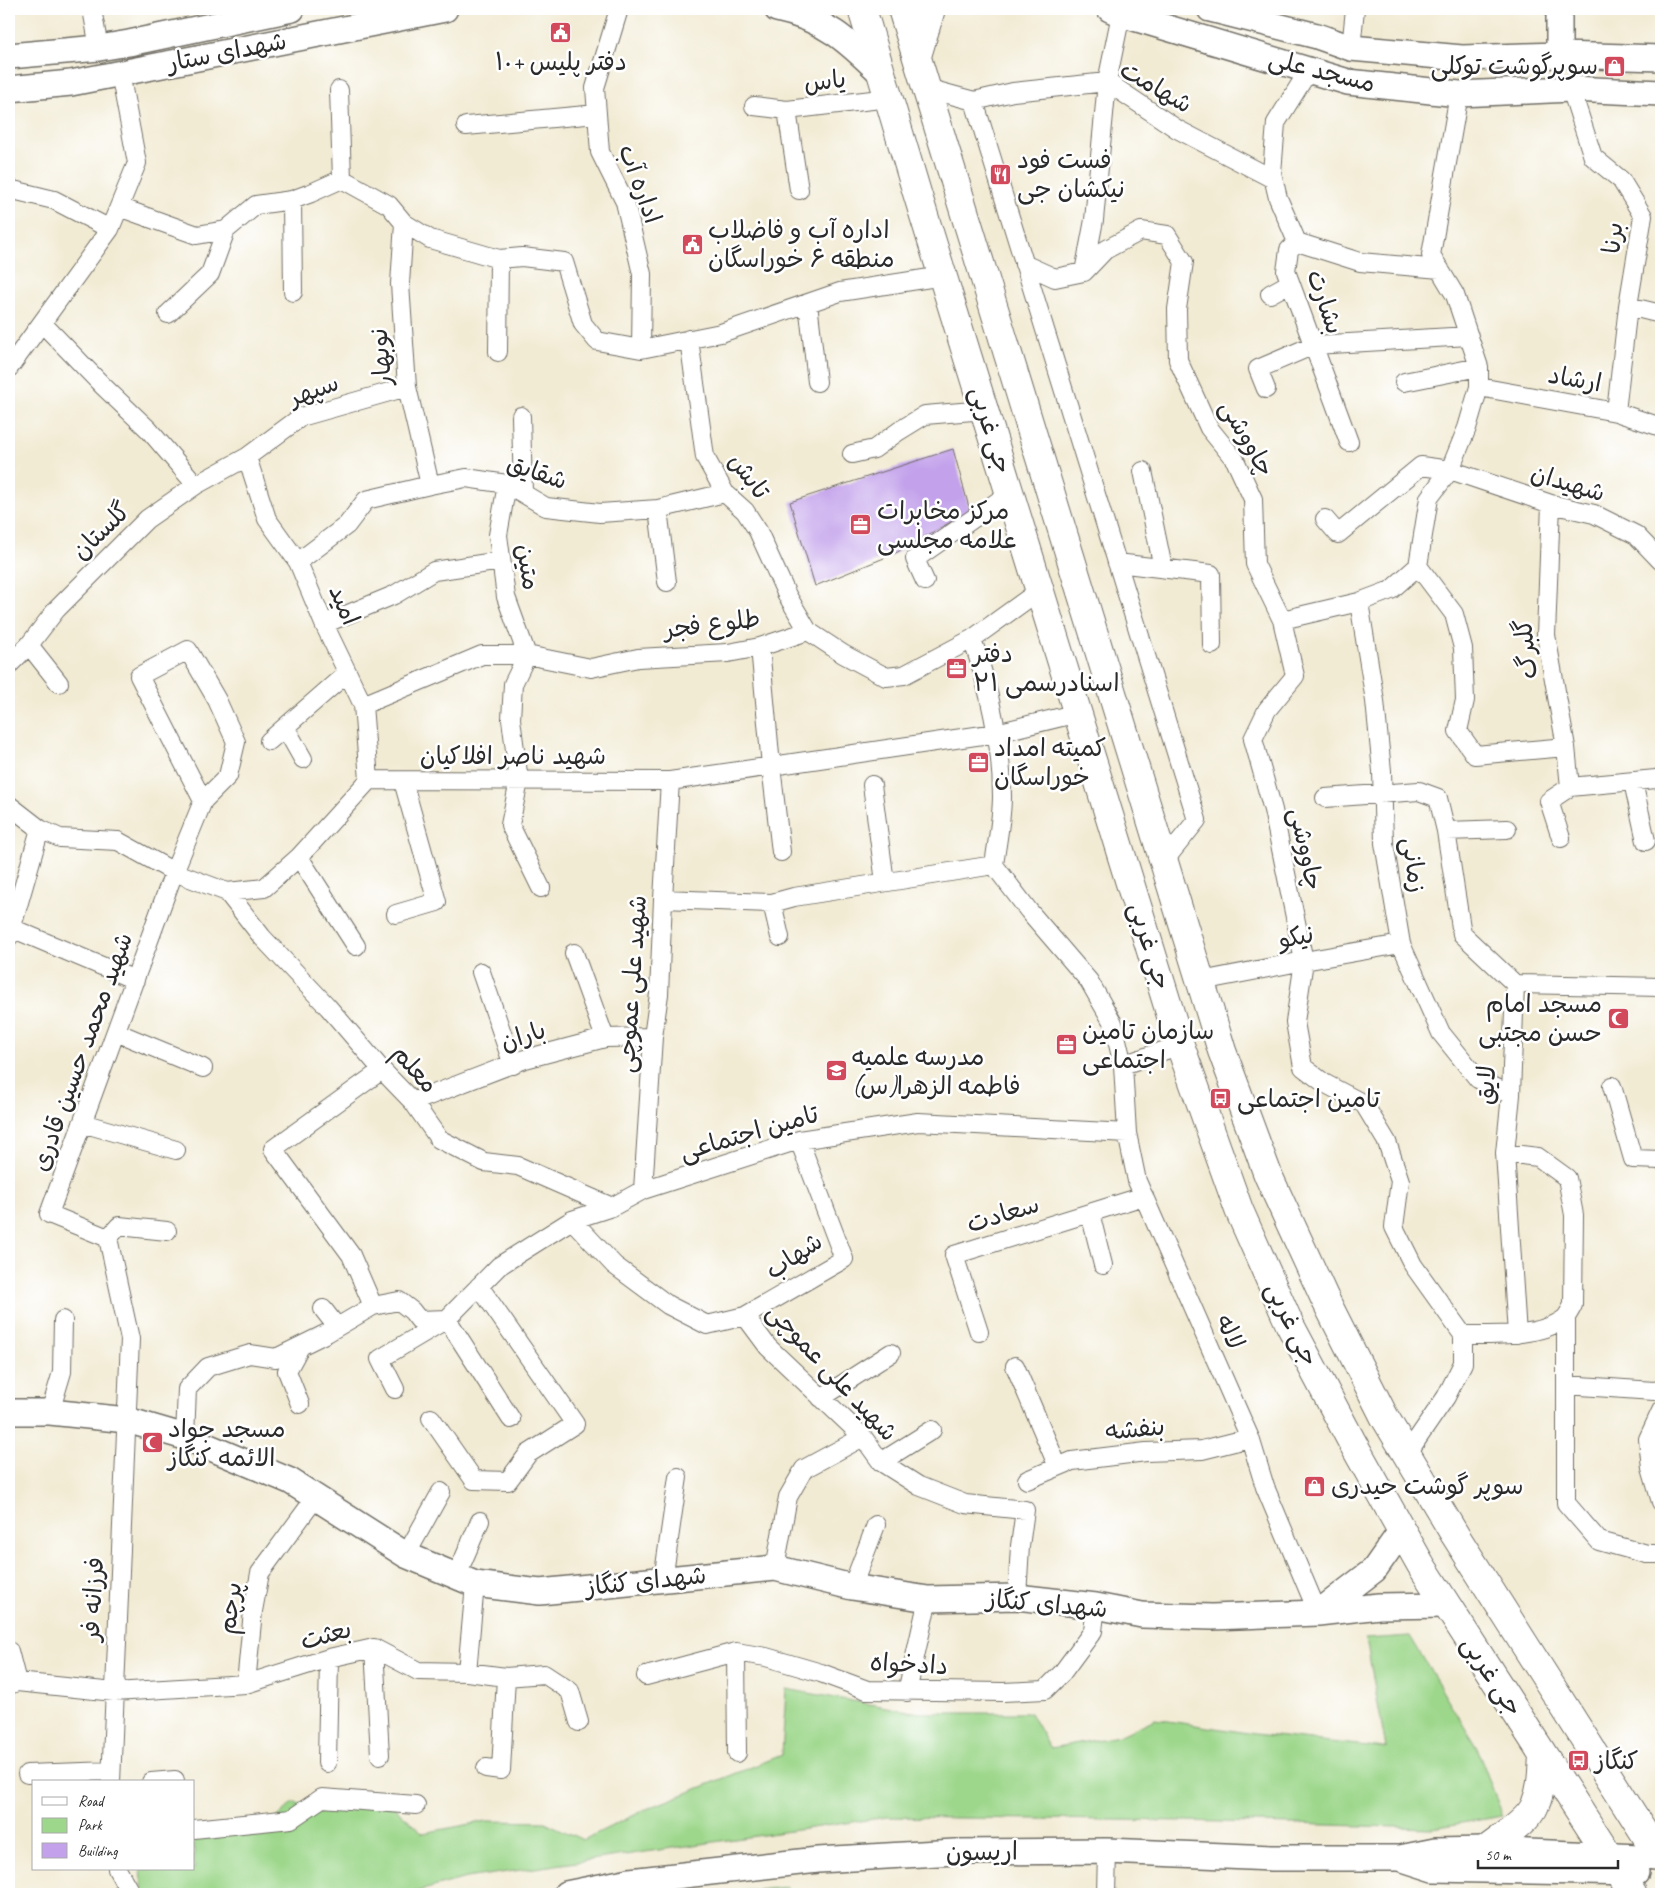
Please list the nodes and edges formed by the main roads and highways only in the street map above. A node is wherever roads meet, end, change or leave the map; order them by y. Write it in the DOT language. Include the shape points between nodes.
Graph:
graph roads {
  1 [pos="292,9"];
  2 [pos="445,9"];
  3 [pos="778,9"];
  4 [pos="862,9"];
  5 [pos="902,9"];
  6 [pos="931,9"];
  7 [pos="1213,9"];
  8 [pos="1559,9"];
  9 [pos="1115,11"];
  10 [pos="1258,15"];
  11 [pos="1559,55"];
  12 [pos="9,56"];
  13 [pos="917,56"];
  14 [pos="1661,58"];
  15 [pos="886,86"];
  16 [pos="9,89"];
  17 [pos="1661,92"];
  18 [pos="9,1412"];
  19 [pos="1402,1530"];
  20 [pos="1447,1605"];
  21 [pos="1318,1613"];
  22 [pos="1543,1755"];
  23 [pos="1486,1850"];
  24 [pos="1400,1858"];
  25 [pos="1661,1862"];
  26 [pos="1619,1874"];
  27 [pos="566,1894"];
  1 -- 12 [label="main road, شهدای ستار" via="99,48"];
  2 -- 16 [label="main road, شهدای ستار" via="71,82"];
  3 -- 15 [label="main road" via="823,24 854,47"];
  4 -- 15 [label="main road, جی غربی"];
  5 -- 13 [label="main road, جی غربی"];
  6 -- 13 [label="main road"];
  7 -- 10 [label="main road, مسجد علی"];
  8 -- 11 [label="main road"];
  9 -- 17 [label="main road, مسجد علی" via="1348,82 1459,94 1571,89"];
  10 -- 11 [label="main road, مسجد علی" via="1351,48 1462,58"];
  11 -- 14 [label="main road, مسجد علی"];
  13 -- 25 [label="main road, جی غربی" via="1222,1051 1268,1175 1384,1416 1460,1544"];
  15 -- 19 [label="main road, جی غربی" via="1180,1045 1239,1210 1290,1325"];
  18 -- 21 [label="main road, شهدای کنگاز" via="50,1412 127,1420 185,1437 290,1480 406,1555 466,1580 540,1592 775,1568 852,1587 928,1599 1017,1597 1142,1615 1212,1617"];
  19 -- 20 [label="main road, جی غربی"];
  19 -- 21 [label="main road" via="1374,1570"];
  20 -- 21 [label="main road, شهدای کنگاز" via="1379,1606"];
  20 -- 22 [label="main road, جی غربی"];
  22 -- 23 [label="main road" via="1535,1807"];
  22 -- 26 [label="main road, جی غربی"];
  23 -- 24 [label="main road, اریسون" via="1436,1851"];
  23 -- 26 [label="main road, اریسون"];
  24 -- 26 [label="main road, اریسون" via="1434,1869"];
  24 -- 27 [label="main road, اریسون" via="1272,1858 1107,1851 955,1852 818,1860 630,1881"];
  25 -- 26 [label="main road"];
}
